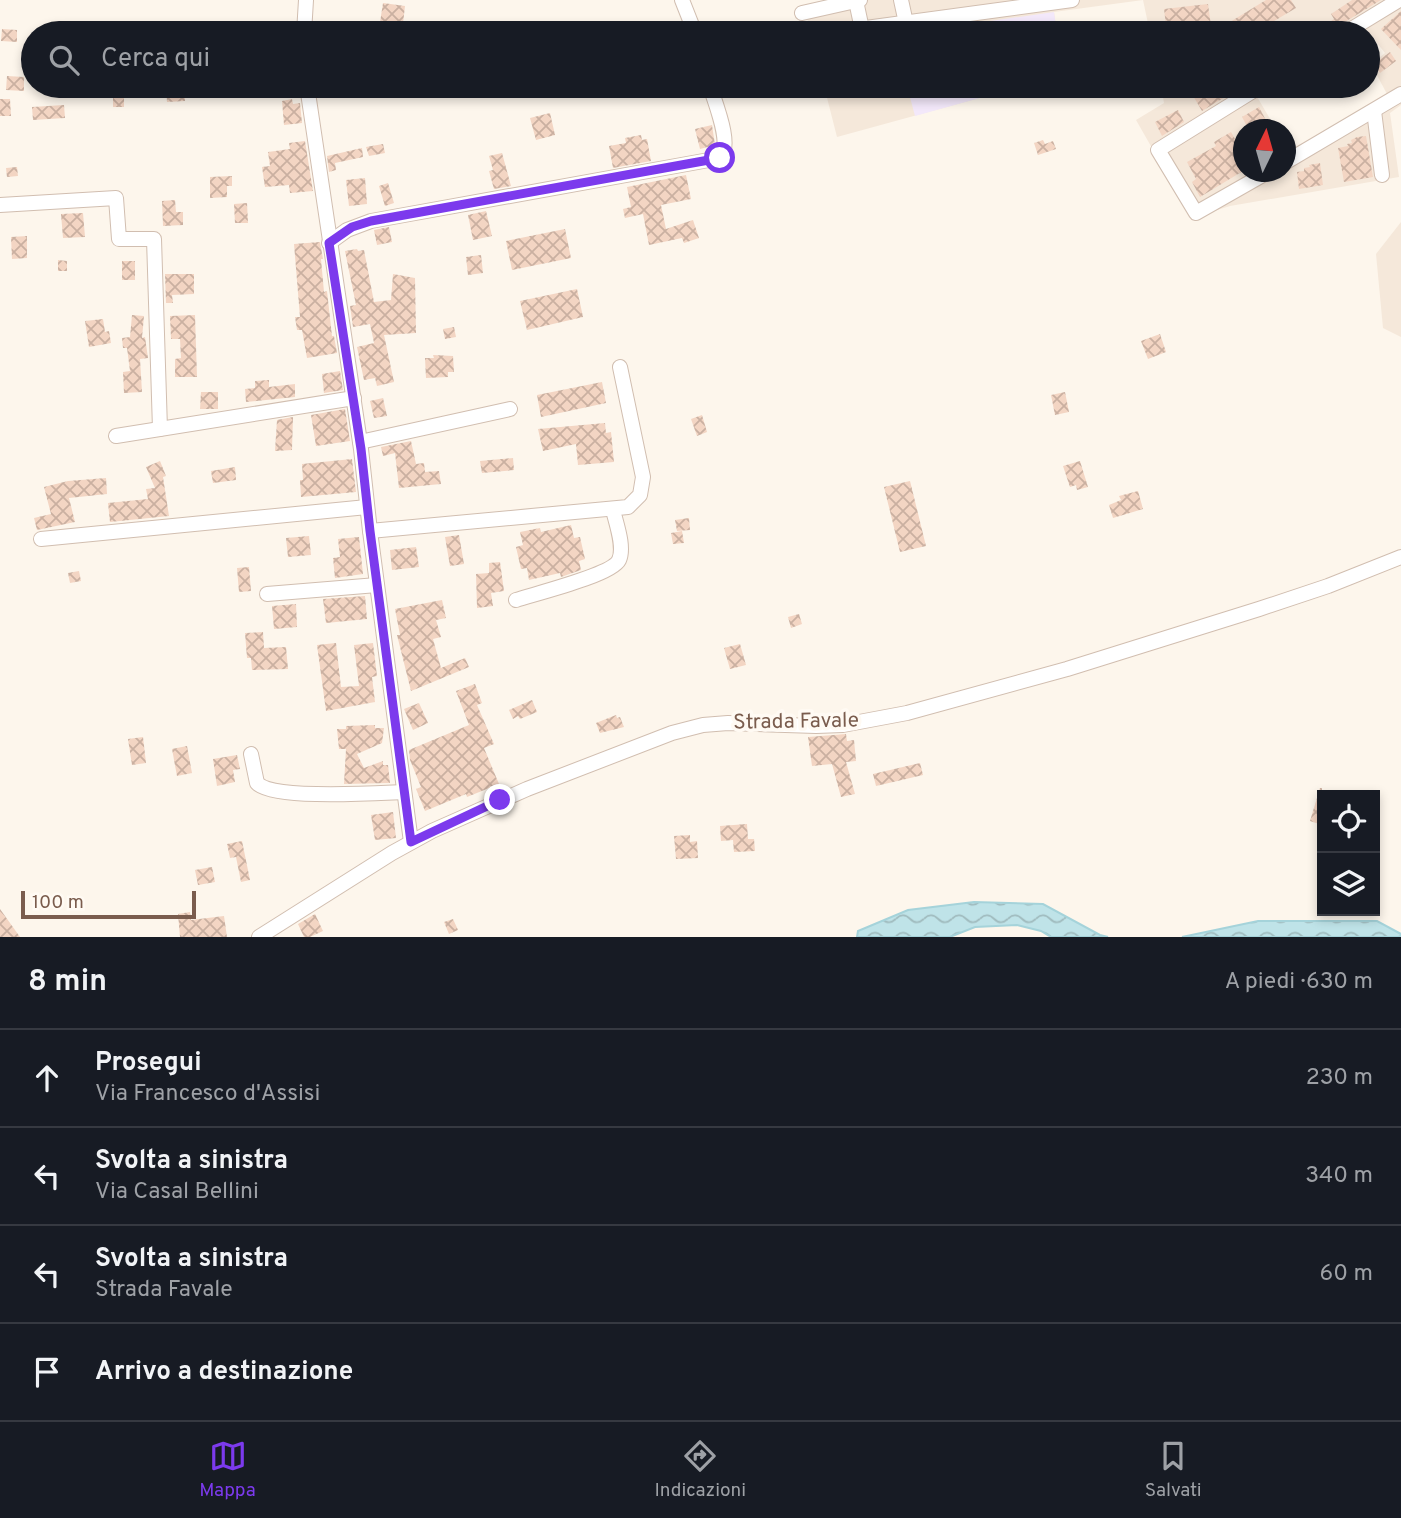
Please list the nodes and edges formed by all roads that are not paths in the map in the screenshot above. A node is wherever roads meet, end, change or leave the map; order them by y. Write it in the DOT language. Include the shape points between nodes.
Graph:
graph roads {
  1 [pos="306,0"];
  2 [pos="682,0"];
  3 [pos="858,0"];
  4 [pos="901,0"];
  5 [pos="1072,0"];
  6 [pos="1400,0"];
  7 [pos="802,13"];
  8 [pos="305,21"];
  9 [pos="690,21"];
  10 [pos="861,21"];
  11 [pos="906,21"];
  12 [pos="920,21"];
  13 [pos="1365,21"];
  14 [pos="1401,94"];
  15 [pos="309,98"];
  16 [pos="713,98"];
  17 [pos="1242,98"];
  18 [pos="1374,111"];
  19 [pos="1296,156"];
  20 [pos="1382,175"];
  21 [pos="1250,182"];
  22 [pos="0,205"];
  23 [pos="329,240"];
  24 [pos="620,367"];
  25 [pos="354,398"];
  26 [pos="510,409"];
  27 [pos="160,429"];
  28 [pos="116,436"];
  29 [pos="360,442"];
  30 [pos="367,506"];
  31 [pos="613,510"];
  32 [pos="370,531"];
  33 [pos="41,539"];
  34 [pos="1401,557"];
  35 [pos="377,585"];
  36 [pos="267,594"];
  37 [pos="516,600"];
  38 [pos="251,754"];
  39 [pos="404,792"];
  40 [pos="411,842"];
  41 [pos="259,937"];
  1 -- 8 [label="street"];
  2 -- 9 [label="street"];
  3 -- 7 [label="street"];
  3 -- 10 [label="street"];
  4 -- 11 [label="street"];
  5 -- 12 [label="street"];
  6 -- 13 [label="street"];
  14 -- 18 [label="street"];
  15 -- 23 [label="street"];
  16 -- 23 [label="street" via="726,142 720,158 371,221"];
  17 -- 21 [label="street" via="1158,150 1196,213"];
  18 -- 19 [label="street"];
  18 -- 20 [label="street"];
  22 -- 27 [label="street" via="116,198 119,239 154,239"];
  23 -- 25 [label="street"];
  24 -- 31 [label="street" via="643,482 632,505"];
  25 -- 27 [label="street"];
  25 -- 29 [label="street"];
  26 -- 29 [label="street"];
  27 -- 28 [label="street"];
  29 -- 30 [label="street"];
  30 -- 32 [label="street"];
  30 -- 33 [label="street"];
  31 -- 32 [label="street"];
  31 -- 37 [label="street" via="620,550 616,564"];
  32 -- 35 [label="street"];
  34 -- 40 [label="street, Strada Favale" via="1259,609 920,710 835,726 729,723 678,730 518,793"];
  35 -- 36 [label="street"];
  35 -- 39 [label="street"];
  38 -- 39 [label="street" via="257,783 267,789"];
  39 -- 40 [label="street"];
  40 -- 41 [label="street, Strada Favale"];
}
